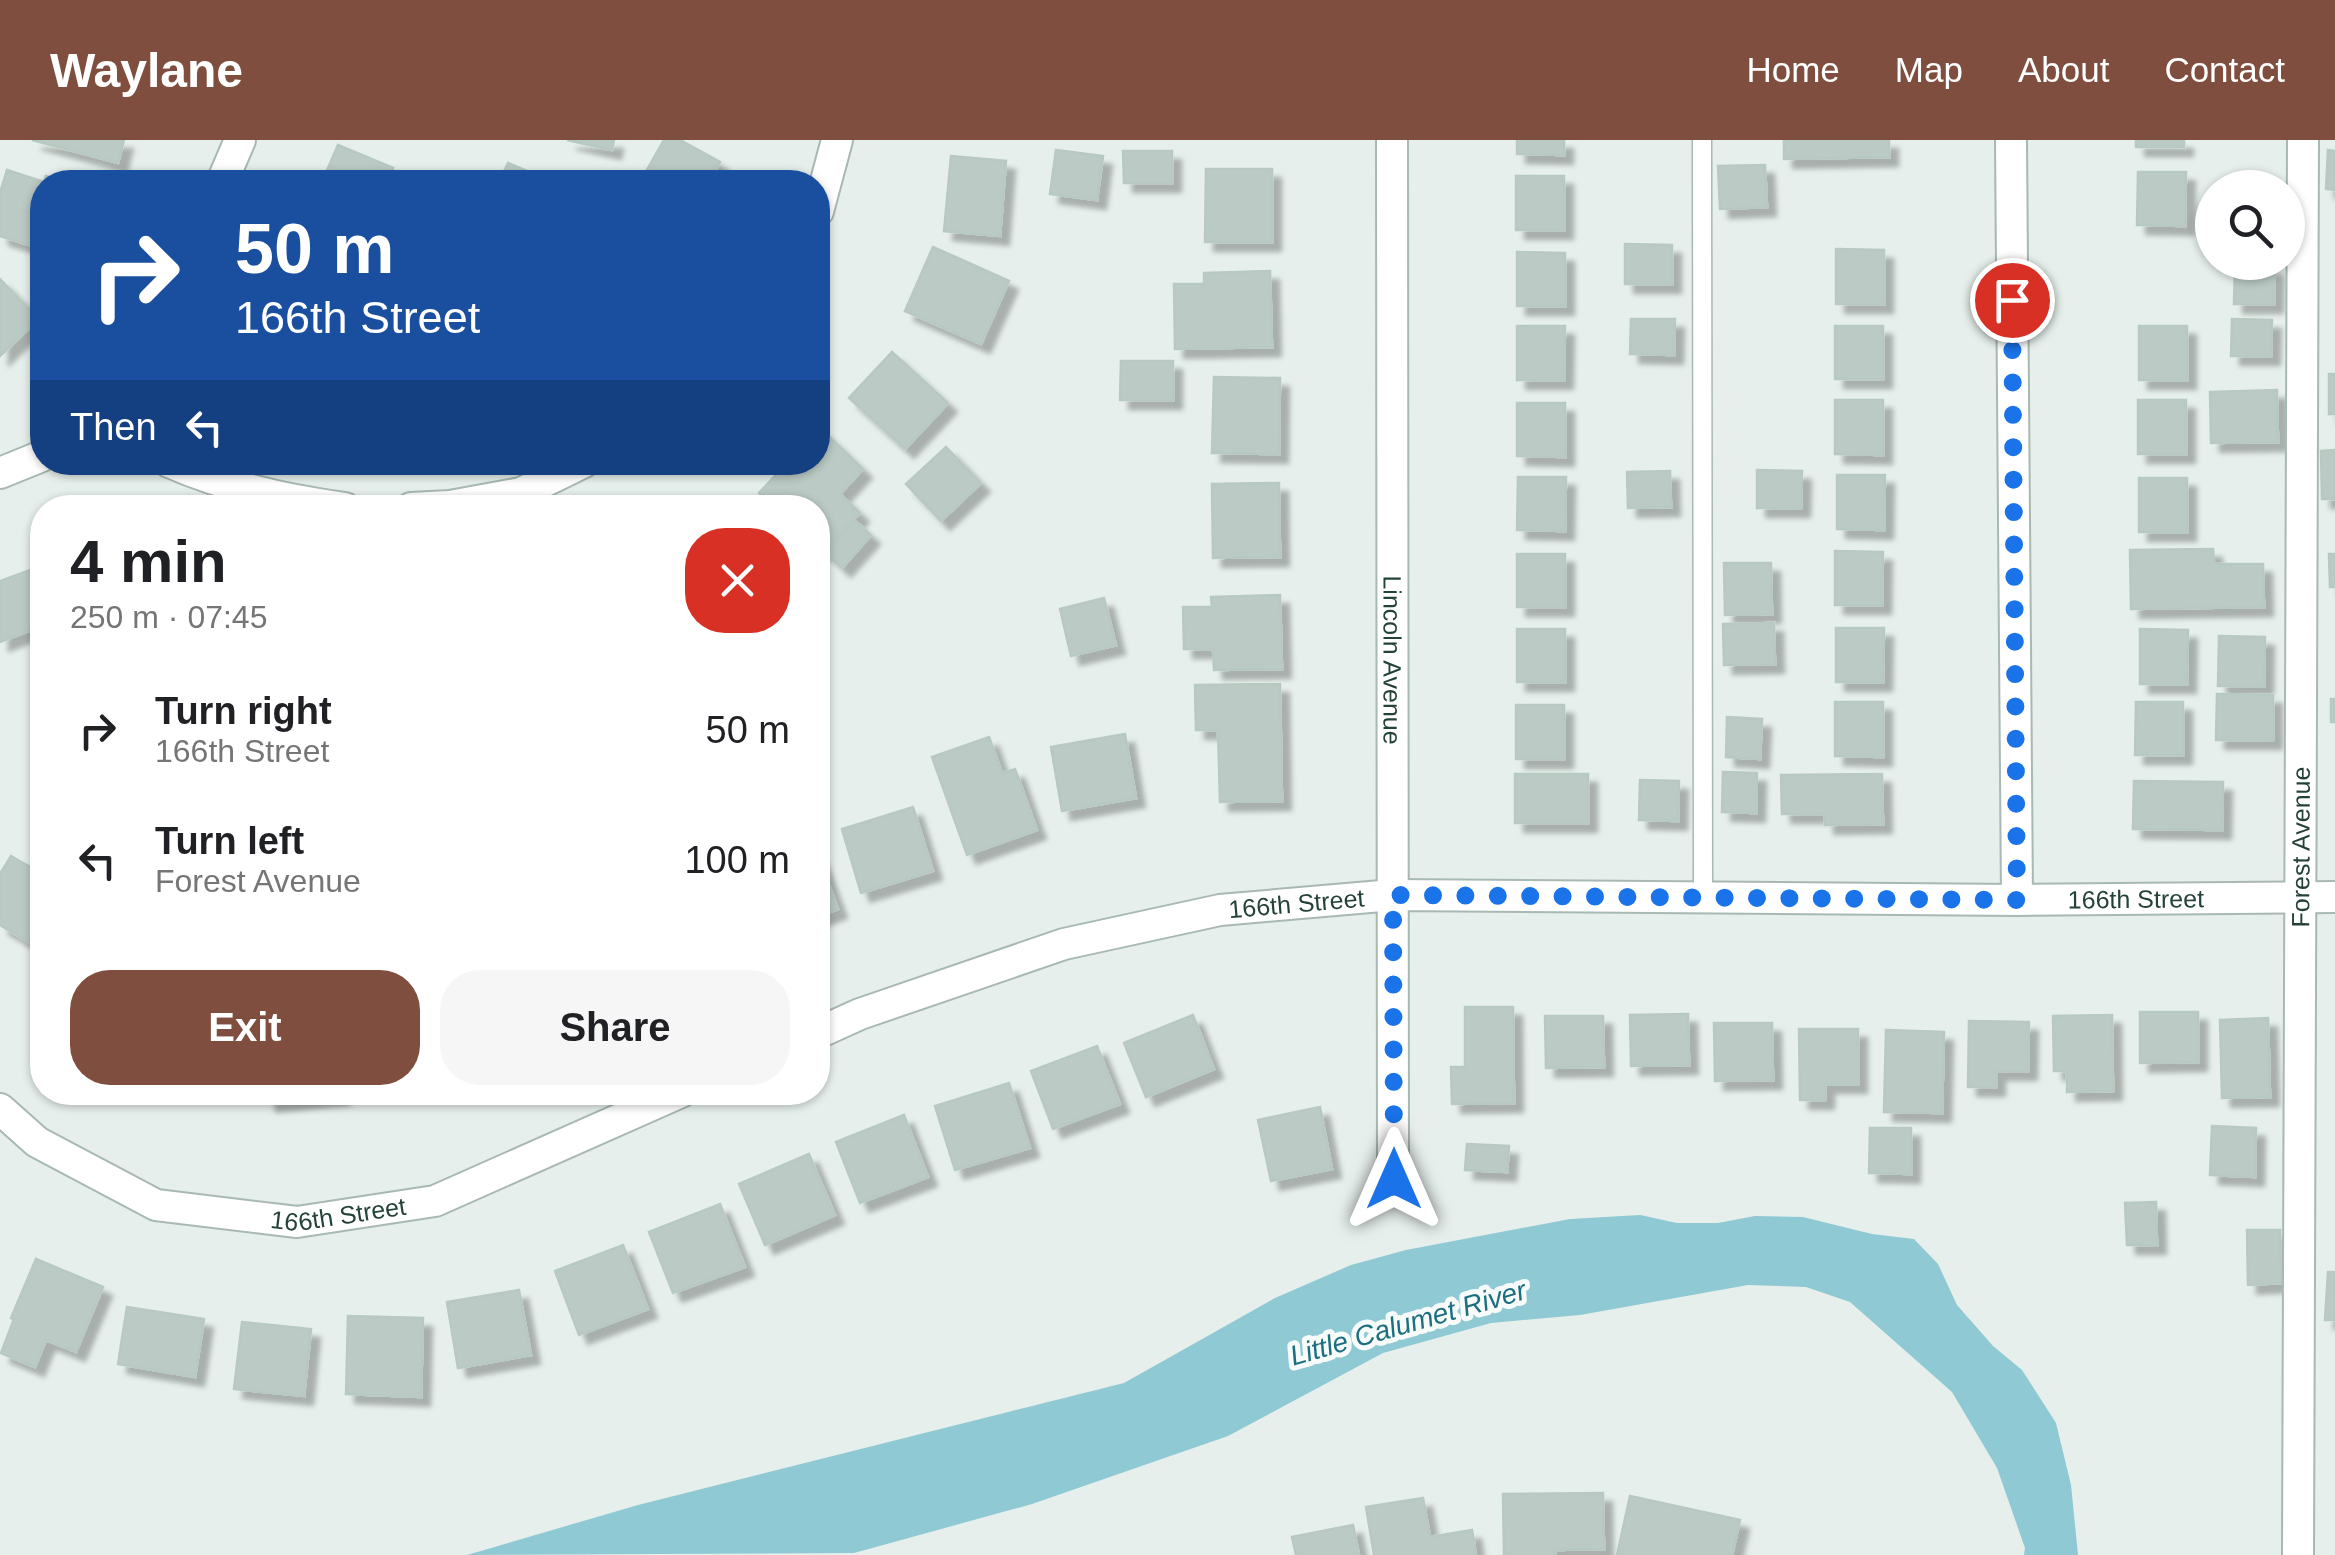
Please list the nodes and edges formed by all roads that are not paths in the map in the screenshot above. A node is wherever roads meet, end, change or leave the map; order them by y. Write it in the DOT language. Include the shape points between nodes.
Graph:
graph roads {
  1 [pos="240,140"];
  2 [pos="838,140"];
  3 [pos="1392,140"];
  4 [pos="1702,140"];
  5 [pos="2011,140"];
  6 [pos="2303,140"];
  7 [pos="227,170"];
  8 [pos="830,170"];
  9 [pos="30,461"];
  10 [pos="0,473"];
  11 [pos="199,475"];
  12 [pos="557,475"];
  13 [pos="269,495"];
  14 [pos="506,495"];
  15 [pos="1393,895"];
  16 [pos="2335,896"];
  17 [pos="1703,897"];
  18 [pos="2302,897"];
  19 [pos="2017,900"];
  20 [pos="830,1028"];
  21 [pos="652,1105"];
  22 [pos="0,1109"];
  23 [pos="1394,1179"];
  24 [pos="2298,1555"];
  1 -- 7 [label="street"];
  2 -- 8 [label="street"];
  3 -- 15 [label="street, Lincoln Avenue"];
  4 -- 17 [label="lane"];
  5 -- 19 [label="street"];
  6 -- 18 [label="street, Forest Avenue"];
  9 -- 10 [label="street"];
  11 -- 13 [label="street"];
  12 -- 14 [label="street"];
  15 -- 17 [label="street, 166th Street"];
  15 -- 20 [label="street, 166th Street" via="1220,910 1064,944"];
  15 -- 23 [label="street, Lincoln Avenue"];
  16 -- 18 [label="street, 166th Street"];
  17 -- 19 [label="street, 166th Street"];
  18 -- 19 [label="street, 166th Street"];
  18 -- 24 [label="street, Forest Avenue"];
  21 -- 22 [label="street, 166th Street" via="434,1201 297,1222 156,1206 37,1142"];
}
